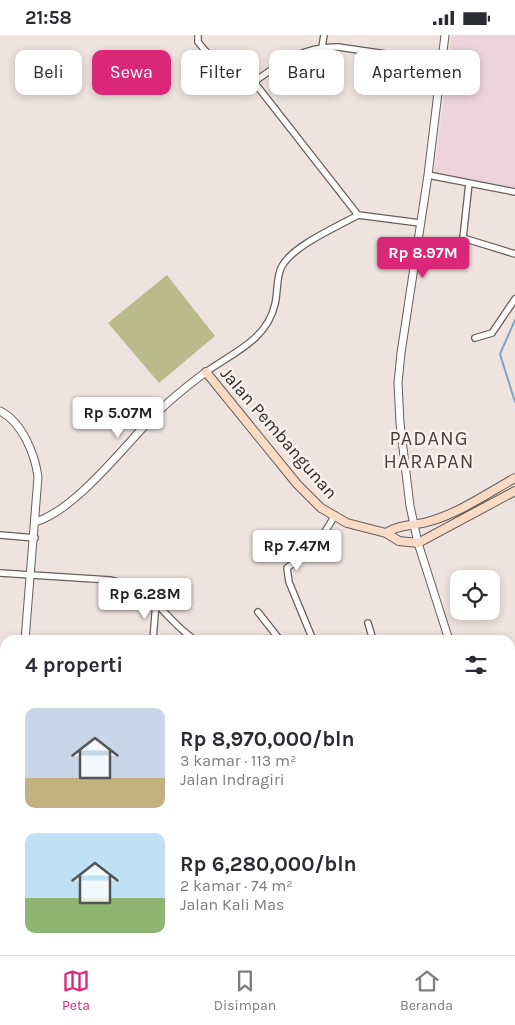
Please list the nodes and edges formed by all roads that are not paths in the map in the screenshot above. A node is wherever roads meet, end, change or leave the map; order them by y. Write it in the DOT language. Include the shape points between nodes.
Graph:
graph roads {
  1 [pos="198,35"];
  2 [pos="324,35"];
  3 [pos="445,35"];
  4 [pos="322,47"];
  5 [pos="204,50"];
  6 [pos="357,50"];
  7 [pos="443,50"];
  8 [pos="259,79"];
  9 [pos="259,88"];
  10 [pos="437,95"];
  11 [pos="428,175"];
  12 [pos="469,183"];
  13 [pos="515,192"];
  14 [pos="358,215"];
  15 [pos="420,223"];
  16 [pos="515,254"];
  17 [pos="515,299"];
  18 [pos="475,338"];
  19 [pos="206,371"];
  20 [pos="0,411"];
  21 [pos="515,478"];
  22 [pos="515,491"];
  23 [pos="334,517"];
  24 [pos="35,522"];
  25 [pos="414,525"];
  26 [pos="386,533"];
  27 [pos="0,535"];
  28 [pos="35,537"];
  29 [pos="418,543"];
  30 [pos="0,573"];
  31 [pos="30,576"];
  32 [pos="156,602"];
  33 [pos="258,612"];
  34 [pos="368,623"];
  35 [pos="25,635"];
  36 [pos="153,635"];
  37 [pos="189,635"];
  38 [pos="276,635"];
  39 [pos="311,635"];
  40 [pos="372,635"];
  41 [pos="447,635"];
  1 -- 5 [label="street" via="198,42"];
  2 -- 4 [label="street"];
  3 -- 7 [label="street"];
  4 -- 6 [label="street"];
  4 -- 8 [label="street" via="299,53"];
  9 -- 14 [label="street"];
  10 -- 11 [label="street"];
  11 -- 12 [label="street"];
  11 -- 15 [label="street"];
  12 -- 13 [label="street"];
  12 -- 16 [label="street" via="463,238"];
  14 -- 15 [label="street"];
  14 -- 19 [label="street" via="307,244 288,259 280,270 276,303 266,329"];
  15 -- 25 [label="street" via="398,369 402,449"];
  17 -- 18 [label="street" via="492,333"];
  19 -- 23 [label="main road, Jalan Pembangunan" via="298,484 320,508"];
  19 -- 24 [label="street" via="164,407 74,497 49,517"];
  20 -- 24 [label="street" via="20,431 32,453 38,477"];
  21 -- 25 [label="main road" via="445,515"];
  22 -- 29 [label="main road"];
  23 -- 26 [label="main road, Jalan Pembangunan"];
  23 -- 39 [label="street" via="317,545 287,567 289,582"];
  24 -- 28 [label="street"];
  25 -- 26 [label="main road" via="397,526"];
  25 -- 29 [label="street"];
  26 -- 29 [label="main road, Jalan Pembangunan" via="399,541"];
  27 -- 28 [label="street"];
  28 -- 31 [label="street"];
  29 -- 41 [label="street"];
  30 -- 31 [label="street"];
  31 -- 32 [label="street" via="117,581 141,589"];
  31 -- 35 [label="street"];
  32 -- 36 [label="street"];
  32 -- 37 [label="street"];
  33 -- 38 [label="street"];
  34 -- 40 [label="street"];
}
